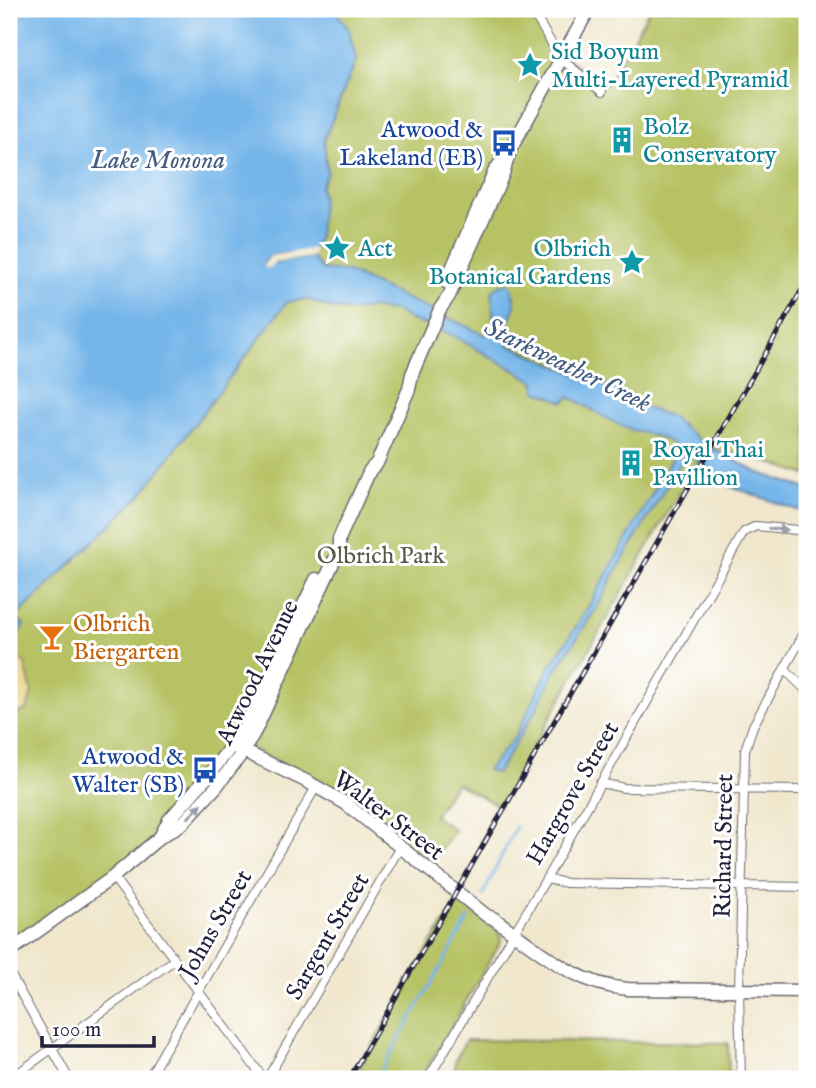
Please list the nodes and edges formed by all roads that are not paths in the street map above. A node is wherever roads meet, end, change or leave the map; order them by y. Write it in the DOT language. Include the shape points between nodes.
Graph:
graph roads {
  1 [pos="531,9"];
  2 [pos="589,9"];
  3 [pos="798,9"];
  4 [pos="807,15"];
  5 [pos="561,59"];
  6 [pos="602,92"];
  7 [pos="807,531"];
  8 [pos="807,628"];
  9 [pos="784,669"];
  10 [pos="807,691"];
  11 [pos="233,746"];
  12 [pos="600,783"];
  13 [pos="316,787"];
  14 [pos="743,789"];
  15 [pos="807,790"];
  16 [pos="400,847"];
  17 [pos="113,877"];
  18 [pos="545,879"];
  19 [pos="741,885"];
  20 [pos="807,887"];
  21 [pos="512,936"];
  22 [pos="9,952"];
  23 [pos="174,960"];
  24 [pos="9,972"];
  25 [pos="739,990"];
  26 [pos="807,991"];
  27 [pos="198,992"];
  28 [pos="53,1049"];
  29 [pos="10,1079"];
  30 [pos="69,1079"];
  31 [pos="148,1079"];
  32 [pos="265,1079"];
  33 [pos="428,1079"];
  34 [pos="741,1079"];
  1 -- 5 [label="street"];
  2 -- 5 [label="street, Atwood Avenue"];
  3 -- 4 [label="street"];
  5 -- 6 [label="street"];
  5 -- 11 [label="street, Atwood Avenue" via="510,150 377,463"];
  12 -- 7 [label="street, Hargrove Street, one-way" via="744,532 750,528"];
  8 -- 9 [label="street, Richard Street"];
  9 -- 10 [label="street"];
  9 -- 14 [label="street, Richard Street" via="751,731"];
  11 -- 13 [label="street, Walter Street"];
  11 -- 17 [label="street, Atwood Avenue" via="201,805"];
  12 -- 14 [label="street" via="624,788"];
  12 -- 18 [label="street, Hargrove Street"];
  13 -- 16 [label="street, Walter Street" via="355,810"];
  13 -- 27 [label="street, Johns Street"];
  14 -- 15 [label="street"];
  14 -- 19 [label="street, Richard Street"];
  16 -- 21 [label="street, Walter Street" via="490,923"];
  16 -- 32 [label="street, Sargent Street"];
  17 -- 22 [label="street, Atwood Avenue"];
  17 -- 23 [label="street"];
  18 -- 19 [label="street"];
  18 -- 21 [label="street, Hargrove Street"];
  19 -- 20 [label="street"];
  19 -- 25 [label="street, Richard Street"];
  21 -- 25 [label="street, Walter Street" via="583,980 609,988"];
  21 -- 33 [label="street, Hargrove Street"];
  23 -- 27 [label="street"];
  23 -- 28 [label="street"];
  24 -- 28 [label="street"];
  25 -- 26 [label="street, Walter Street"];
  25 -- 34 [label="street, Richard Street"];
  27 -- 31 [label="street, Johns Street"];
  27 -- 32 [label="street"];
  28 -- 29 [label="street"];
  28 -- 30 [label="street"];
}
